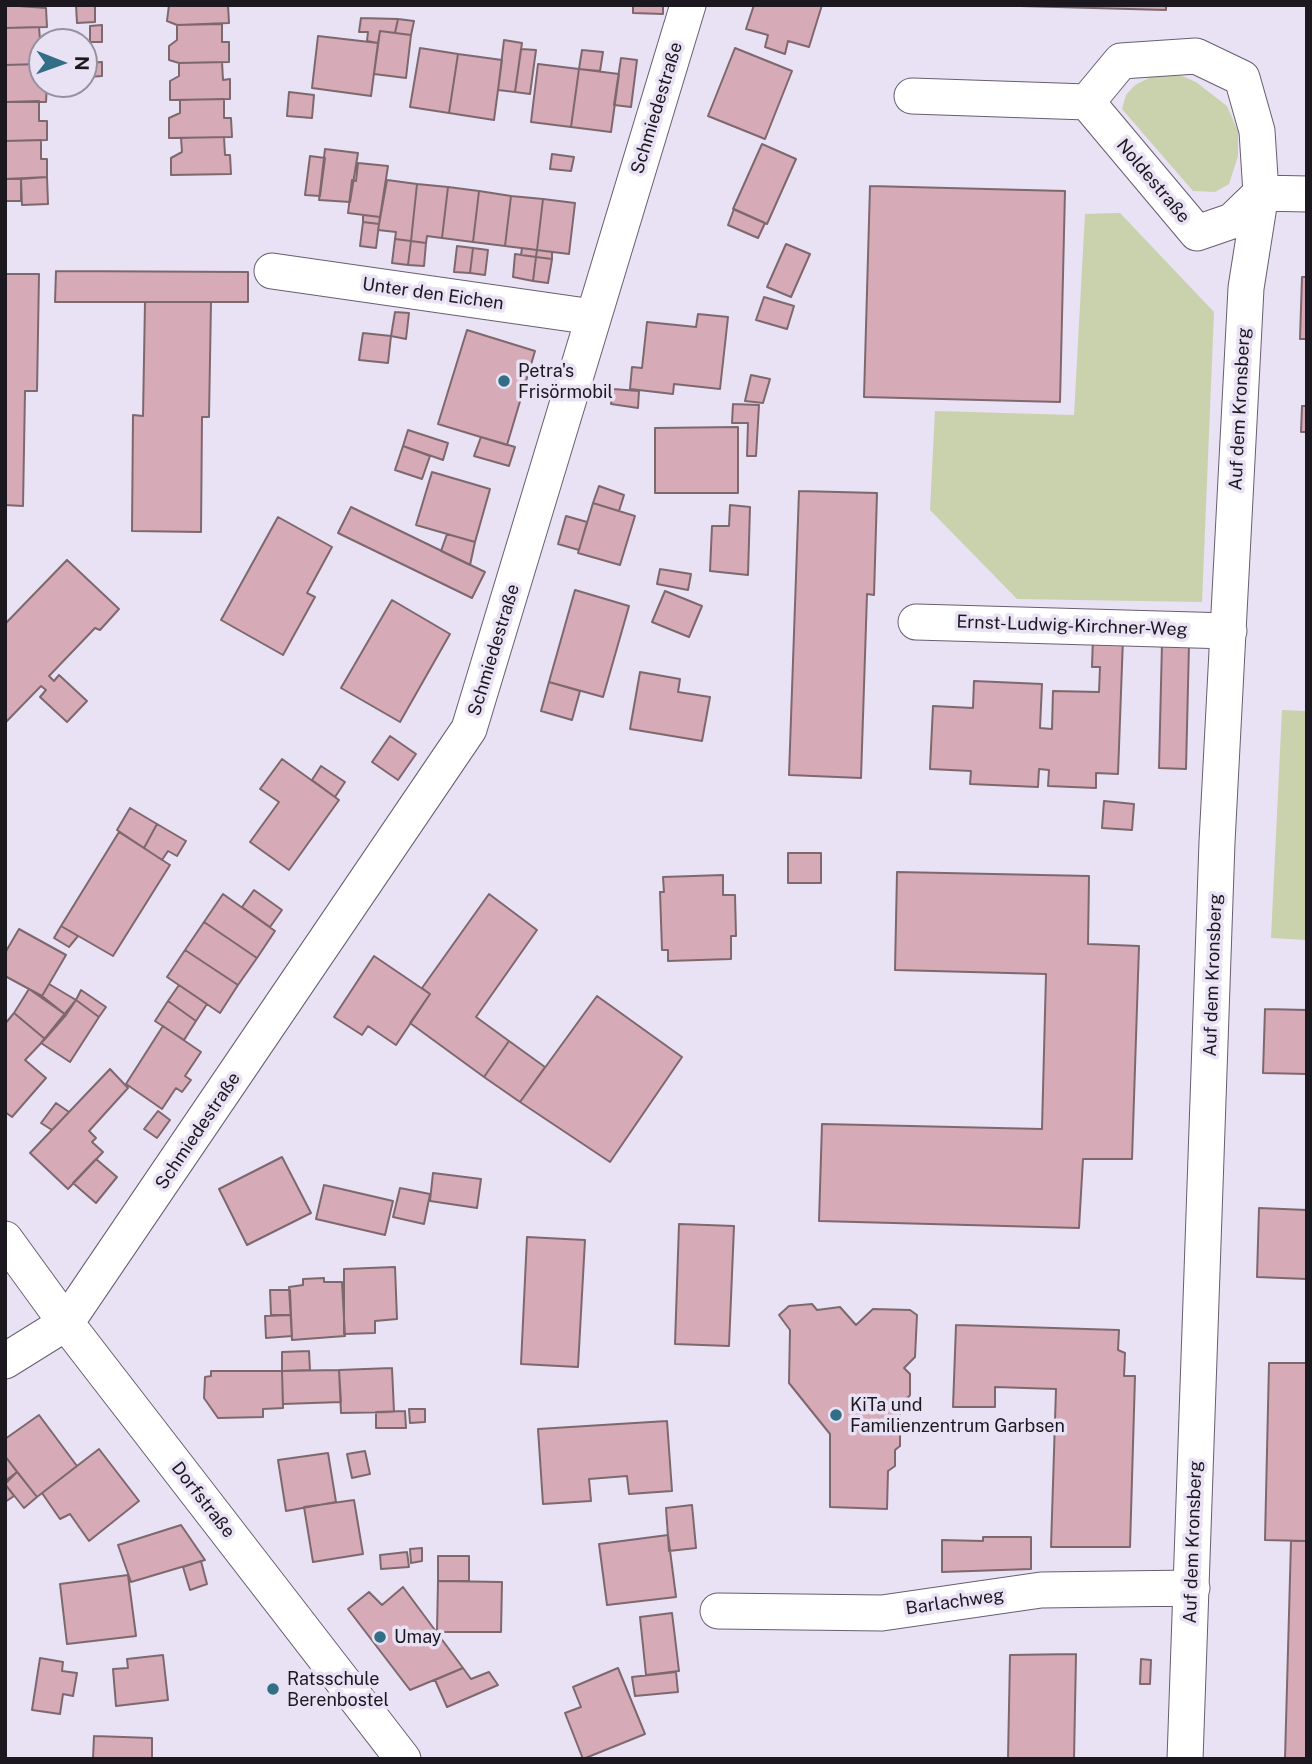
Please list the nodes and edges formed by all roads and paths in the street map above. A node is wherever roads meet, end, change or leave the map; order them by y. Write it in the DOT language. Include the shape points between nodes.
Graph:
graph roads {
  1 [pos="688,5"];
  2 [pos="912,96"];
  3 [pos="1087,102"];
  4 [pos="1261,193"];
  5 [pos="1307,194"];
  6 [pos="272,271"];
  7 [pos="593,317"];
  8 [pos="916,622"];
  9 [pos="1229,631"];
  10 [pos="5,1239"];
  11 [pos="66,1323"];
  12 [pos="5,1361"];
  13 [pos="1192,1588"];
  14 [pos="718,1611"];
  15 [pos="403,1759"];
  16 [pos="1185,1759"];
  1 -- 7 [label="street, Schmiedestraße"];
  2 -- 3 [label="street"];
  3 -- 4 [label="street, Noldestraße" via="1197,233 1232,221"];
  3 -- 4 [label="street" via="1121,61 1196,56 1242,78 1257,131"];
  4 -- 5 [label="street"];
  4 -- 9 [label="street, Auf dem Kronsberg" via="1245,288"];
  6 -- 7 [label="street, Unter den Eichen"];
  7 -- 11 [label="street, Schmiedestraße" via="469,729"];
  8 -- 9 [label="street, Ernst-Ludwig-Kirchner-Weg"];
  9 -- 13 [label="street, Auf dem Kronsberg" via="1217,842"];
  10 -- 11 [label="street, Dorfstraße"];
  11 -- 12 [label="street"];
  11 -- 15 [label="street, Dorfstraße"];
  13 -- 14 [label="street, Barlachweg" via="1041,1590 882,1613"];
  13 -- 16 [label="street, Auf dem Kronsberg"];
}
